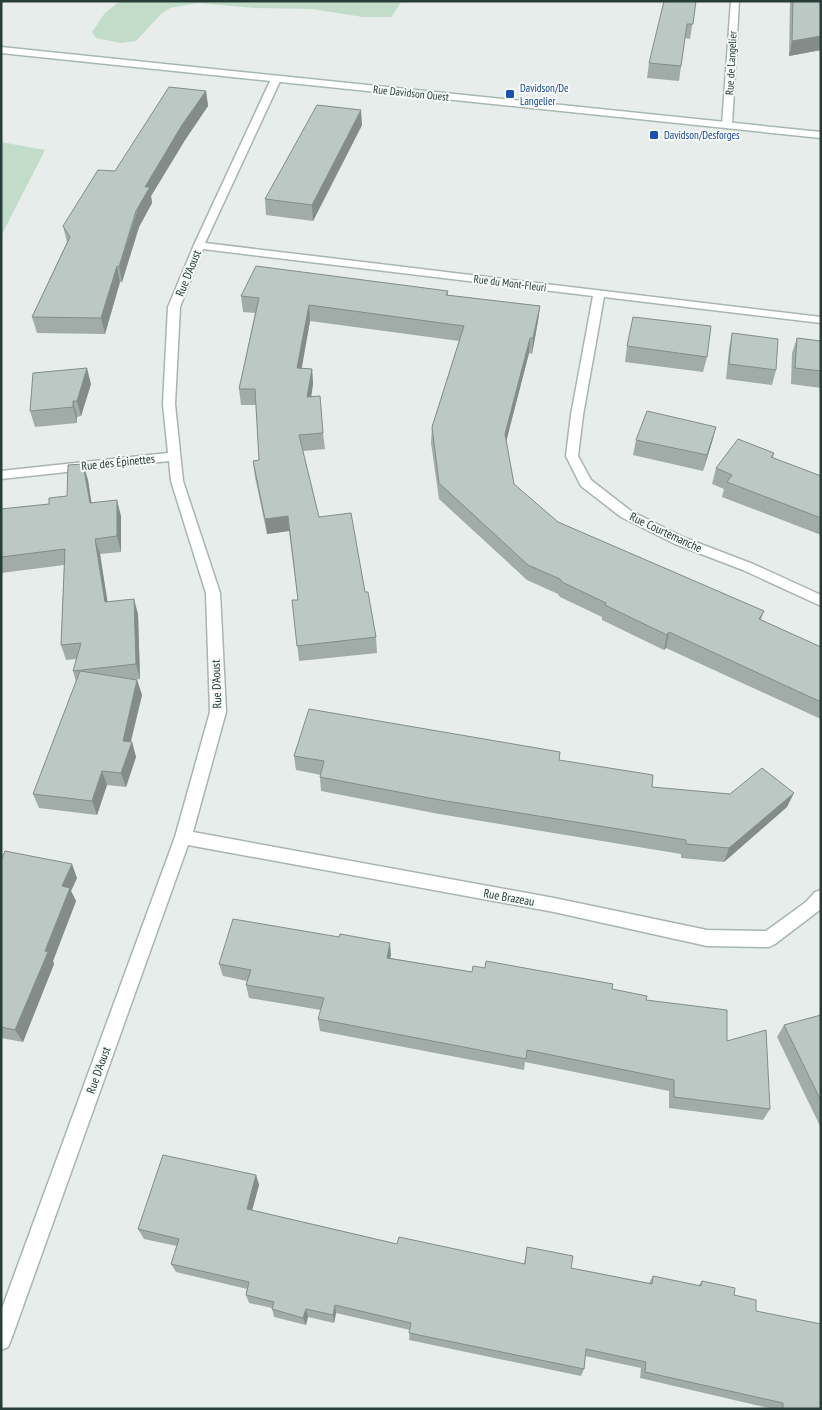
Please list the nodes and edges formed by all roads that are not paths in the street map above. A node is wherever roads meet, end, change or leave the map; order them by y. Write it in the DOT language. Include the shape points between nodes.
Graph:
graph roads {
  1 [pos="735,1"];
  2 [pos="1,50"];
  3 [pos="276,80"];
  4 [pos="727,125"];
  5 [pos="821,135"];
  6 [pos="200,245"];
  7 [pos="599,294"];
  8 [pos="821,320"];
  9 [pos="175,456"];
  10 [pos="1,475"];
  11 [pos="821,601"];
  12 [pos="183,837"];
  13 [pos="821,897"];
  14 [pos="1,1340"];
  1 -- 4 [label="street, Rue de Langelier"];
  2 -- 3 [label="street, Rue Davidson Ouest"];
  3 -- 4 [label="street, Rue Davidson Ouest"];
  3 -- 6 [label="street, Rue D'Aoust"];
  4 -- 5 [label="street, Rue Davidson Ouest"];
  6 -- 7 [label="street, Rue du Mont-Fleuri"];
  6 -- 9 [label="street, Rue D'Aoust" via="174,307 168,404"];
  7 -- 8 [label="street, Rue du Mont-Fleuri"];
  7 -- 11 [label="street, Rue Courtemanche" via="572,456 586,483 626,514 680,541 748,567"];
  9 -- 10 [label="street, Rue des Épinettes"];
  9 -- 12 [label="street, Rue D'Aoust" via="177,481 213,593 218,712"];
  12 -- 13 [label="street, Rue Brazeau" via="554,905 707,938 769,939"];
  12 -- 14 [label="street, Rue D'Aoust"];
}
